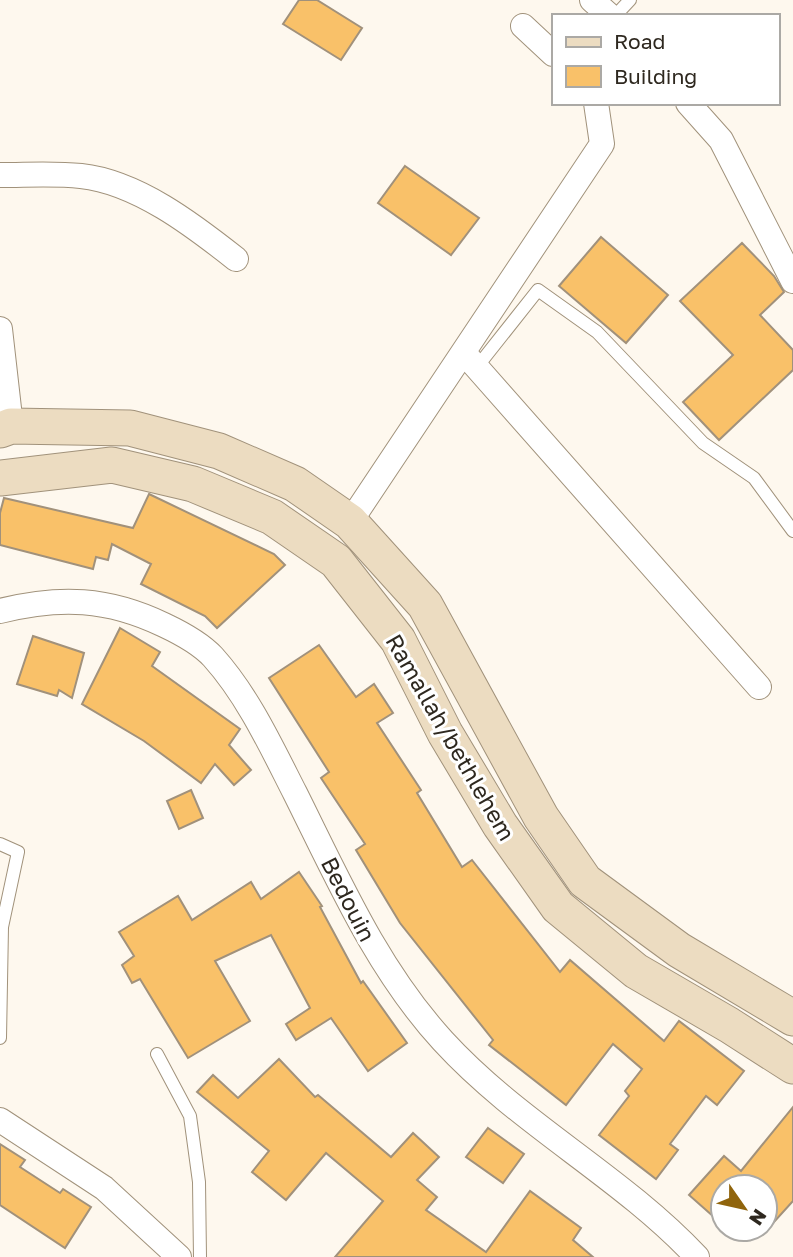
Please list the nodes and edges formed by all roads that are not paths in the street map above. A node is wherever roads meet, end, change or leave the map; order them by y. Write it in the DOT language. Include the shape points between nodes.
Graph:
graph roads {
  1 [pos="592,0"];
  2 [pos="630,0"];
  3 [pos="610,14"];
  4 [pos="614,14"];
  5 [pos="523,26"];
  6 [pos="552,53"];
  7 [pos="596,105"];
  8 [pos="690,105"];
  9 [pos="0,175"];
  10 [pos="236,259"];
  11 [pos="793,281"];
  12 [pos="0,329"];
  13 [pos="470,360"];
  14 [pos="5,428"];
  15 [pos="0,478"];
  16 [pos="350,522"];
  17 [pos="793,531"];
  18 [pos="0,611"];
  19 [pos="759,687"];
  20 [pos="0,844"];
  21 [pos="788,1007"];
  22 [pos="0,1038"];
  23 [pos="157,1054"];
  24 [pos="793,1066"];
  25 [pos="0,1120"];
  26 [pos="179,1257"];
  27 [pos="200,1257"];
  28 [pos="697,1257"];
  1 -- 3 [label="street"];
  2 -- 4 [label="lane"];
  5 -- 6 [label="street"];
  7 -- 13 [label="street" via="602,144"];
  8 -- 11 [label="street" via="721,140"];
  9 -- 10 [label="street" via="83,176 132,191 190,222"];
  12 -- 14 [label="street"];
  13 -- 16 [label="street"];
  13 -- 17 [label="lane" via="538,290 597,332 703,443 754,478"];
  13 -- 19 [label="street"];
  14 -- 16 [label="main road, Ramallah/bethlehem" via="130,428 219,451 295,484"];
  15 -- 24 [label="main road, Ramallah/bethlehem" via="112,465 193,484 272,517 336,561 398,640 445,733 500,825 558,907 636,971"];
  16 -- 21 [label="main road, Ramallah/bethlehem" via="425,606 541,817 585,881 679,950"];
  18 -- 28 [label="street, Bedouin" via="47,602 89,601 134,611 181,633 211,656 267,738 366,935 402,992 490,1088 652,1213"];
  20 -- 22 [label="lane" via="18,852 2,927"];
  23 -- 27 [label="lane" via="190,1116 199,1182"];
  25 -- 26 [label="street" via="104,1188"];
}
